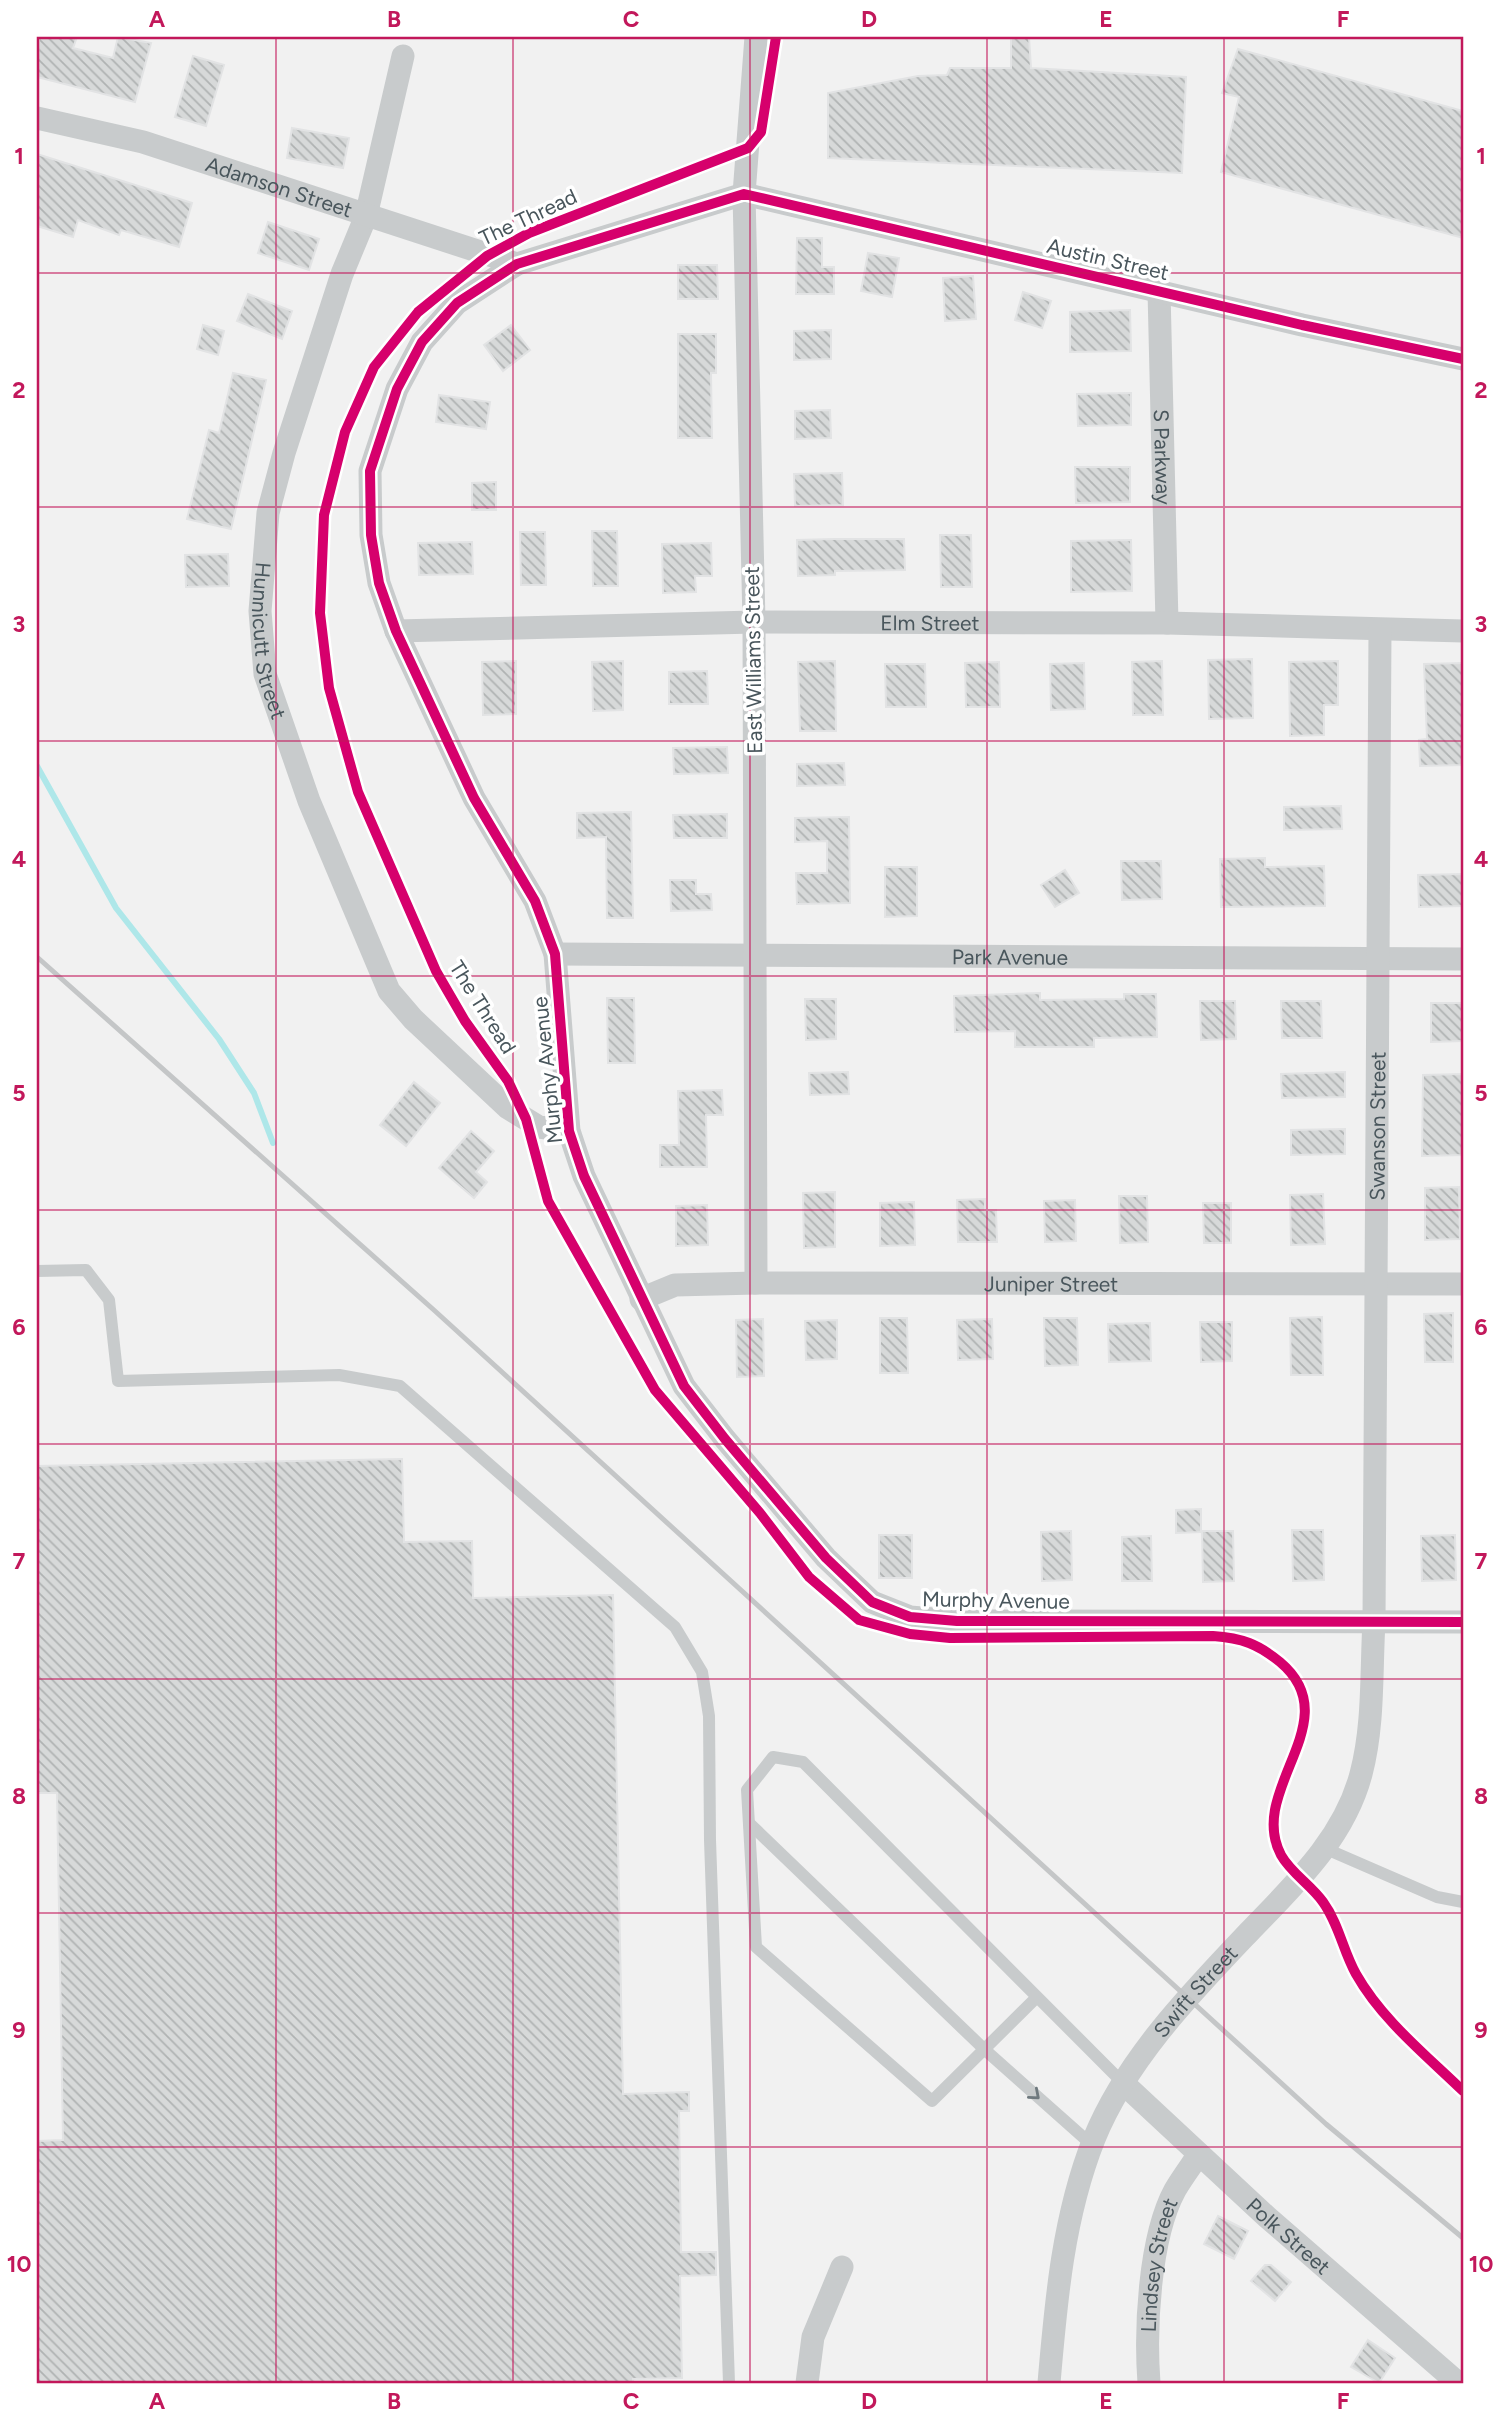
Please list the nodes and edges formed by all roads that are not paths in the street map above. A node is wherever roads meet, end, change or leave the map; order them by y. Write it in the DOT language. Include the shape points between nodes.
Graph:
graph roads {
  1 [pos="756,37"];
  2 [pos="403,56"];
  3 [pos="37,118"];
  4 [pos="744,194"];
  5 [pos="366,216"];
  6 [pos="517,264"];
  7 [pos="1159,291"];
  8 [pos="1463,359"];
  9 [pos="754,622"];
  10 [pos="1167,623"];
  11 [pos="1380,630"];
  12 [pos="396,631"];
  13 [pos="1463,631"];
  14 [pos="555,954"];
  15 [pos="757,956"];
  16 [pos="1380,959"];
  17 [pos="1463,959"];
  18 [pos="569,1131"];
  19 [pos="37,1271"];
  20 [pos="1378,1282"];
  21 [pos="756,1283"];
  22 [pos="1463,1283"];
  23 [pos="640,1299"];
  24 [pos="1374,1621"];
  25 [pos="1463,1622"];
  26 [pos="749,1823"];
  27 [pos="1324,1848"];
  28 [pos="1463,1902"];
  29 [pos="1037,1997"];
  30 [pos="984,2049"];
  31 [pos="1124,2084"];
  32 [pos="1093,2145"];
  33 [pos="1199,2154"];
  34 [pos="842,2267"];
  35 [pos="729,2383"];
  36 [pos="807,2383"];
  37 [pos="1049,2383"];
  38 [pos="1149,2383"];
  39 [pos="1458,2383"];
  1 -- 4 [label="street, East Williams Street"];
  2 -- 5 [label="street, Hunnicutt Street"];
  3 -- 5 [label="street, Adamson Street" via="143,142"];
  4 -- 6 [label="street, Murphy Avenue"];
  4 -- 7 [label="street, Austin Street"];
  4 -- 9 [label="street, East Williams Street"];
  5 -- 6 [label="street, Adamson Street"];
  5 -- 18 [label="street, Hunnicutt Street" via="338,286 268,513 260,611 265,674 309,801 389,991 508,1108 539,1127"];
  6 -- 12 [label="street, Murphy Avenue" via="457,303 422,342 397,389 370,471 371,535 379,583"];
  7 -- 8 [label="street, Austin Street"];
  7 -- 10 [label="street, S Parkway"];
  9 -- 10 [label="street, Elm Street"];
  9 -- 12 [label="street, Elm Street"];
  9 -- 15 [label="street, East Williams Street"];
  10 -- 11 [label="street, Elm Street"];
  11 -- 13 [label="street, Elm Street"];
  11 -- 16 [label="street, Swanson Street"];
  12 -- 14 [label="street, Murphy Avenue" via="474,799 535,901"];
  14 -- 15 [label="street, Park Avenue"];
  14 -- 18 [label="street, Murphy Avenue"];
  15 -- 16 [label="street, Park Avenue"];
  15 -- 21 [label="street, East Williams Street"];
  16 -- 17 [label="street, Park Avenue"];
  16 -- 20 [label="street, Swanson Street"];
  18 -- 23 [label="street, Murphy Avenue" via="584,1176"];
  19 -- 35 [label="lane" via="86,1270 109,1300 118,1381 339,1375 400,1386 674,1627 702,1672 709,1716"];
  20 -- 21 [label="street, Juniper Street"];
  20 -- 22 [label="street, Juniper Street"];
  20 -- 24 [label="street, Swanson Street"];
  21 -- 23 [label="street, Juniper Street" via="675,1285"];
  23 -- 24 [label="street, Murphy Avenue" via="692,1396 826,1558 872,1602 910,1617 957,1621"];
  24 -- 25 [label="street, Murphy Avenue"];
  24 -- 27 [label="street, Swift Street" via="1369,1731 1360,1776"];
  26 -- 29 [label="lane" via="747,1790 773,1757 803,1762"];
  26 -- 30 [label="lane"];
  26 -- 30 [label="lane" via="756,1947 932,2101"];
  27 -- 28 [label="lane" via="1437,1896"];
  27 -- 31 [label="street, Swift Street" via="1187,1997"];
  29 -- 30 [label="lane"];
  29 -- 31 [label="lane"];
  30 -- 32 [label="lane, one-way"];
  31 -- 32 [label="street, Swift Street"];
  31 -- 33 [label="street, Polk Street"];
  32 -- 37 [label="street, Swift Street" via="1073,2205 1059,2280"];
  33 -- 38 [label="street, Lindsey Street" via="1174,2192 1162,2225 1146,2339"];
  33 -- 39 [label="street, Polk Street"];
  34 -- 36 [label="street" via="813,2337"];
}
